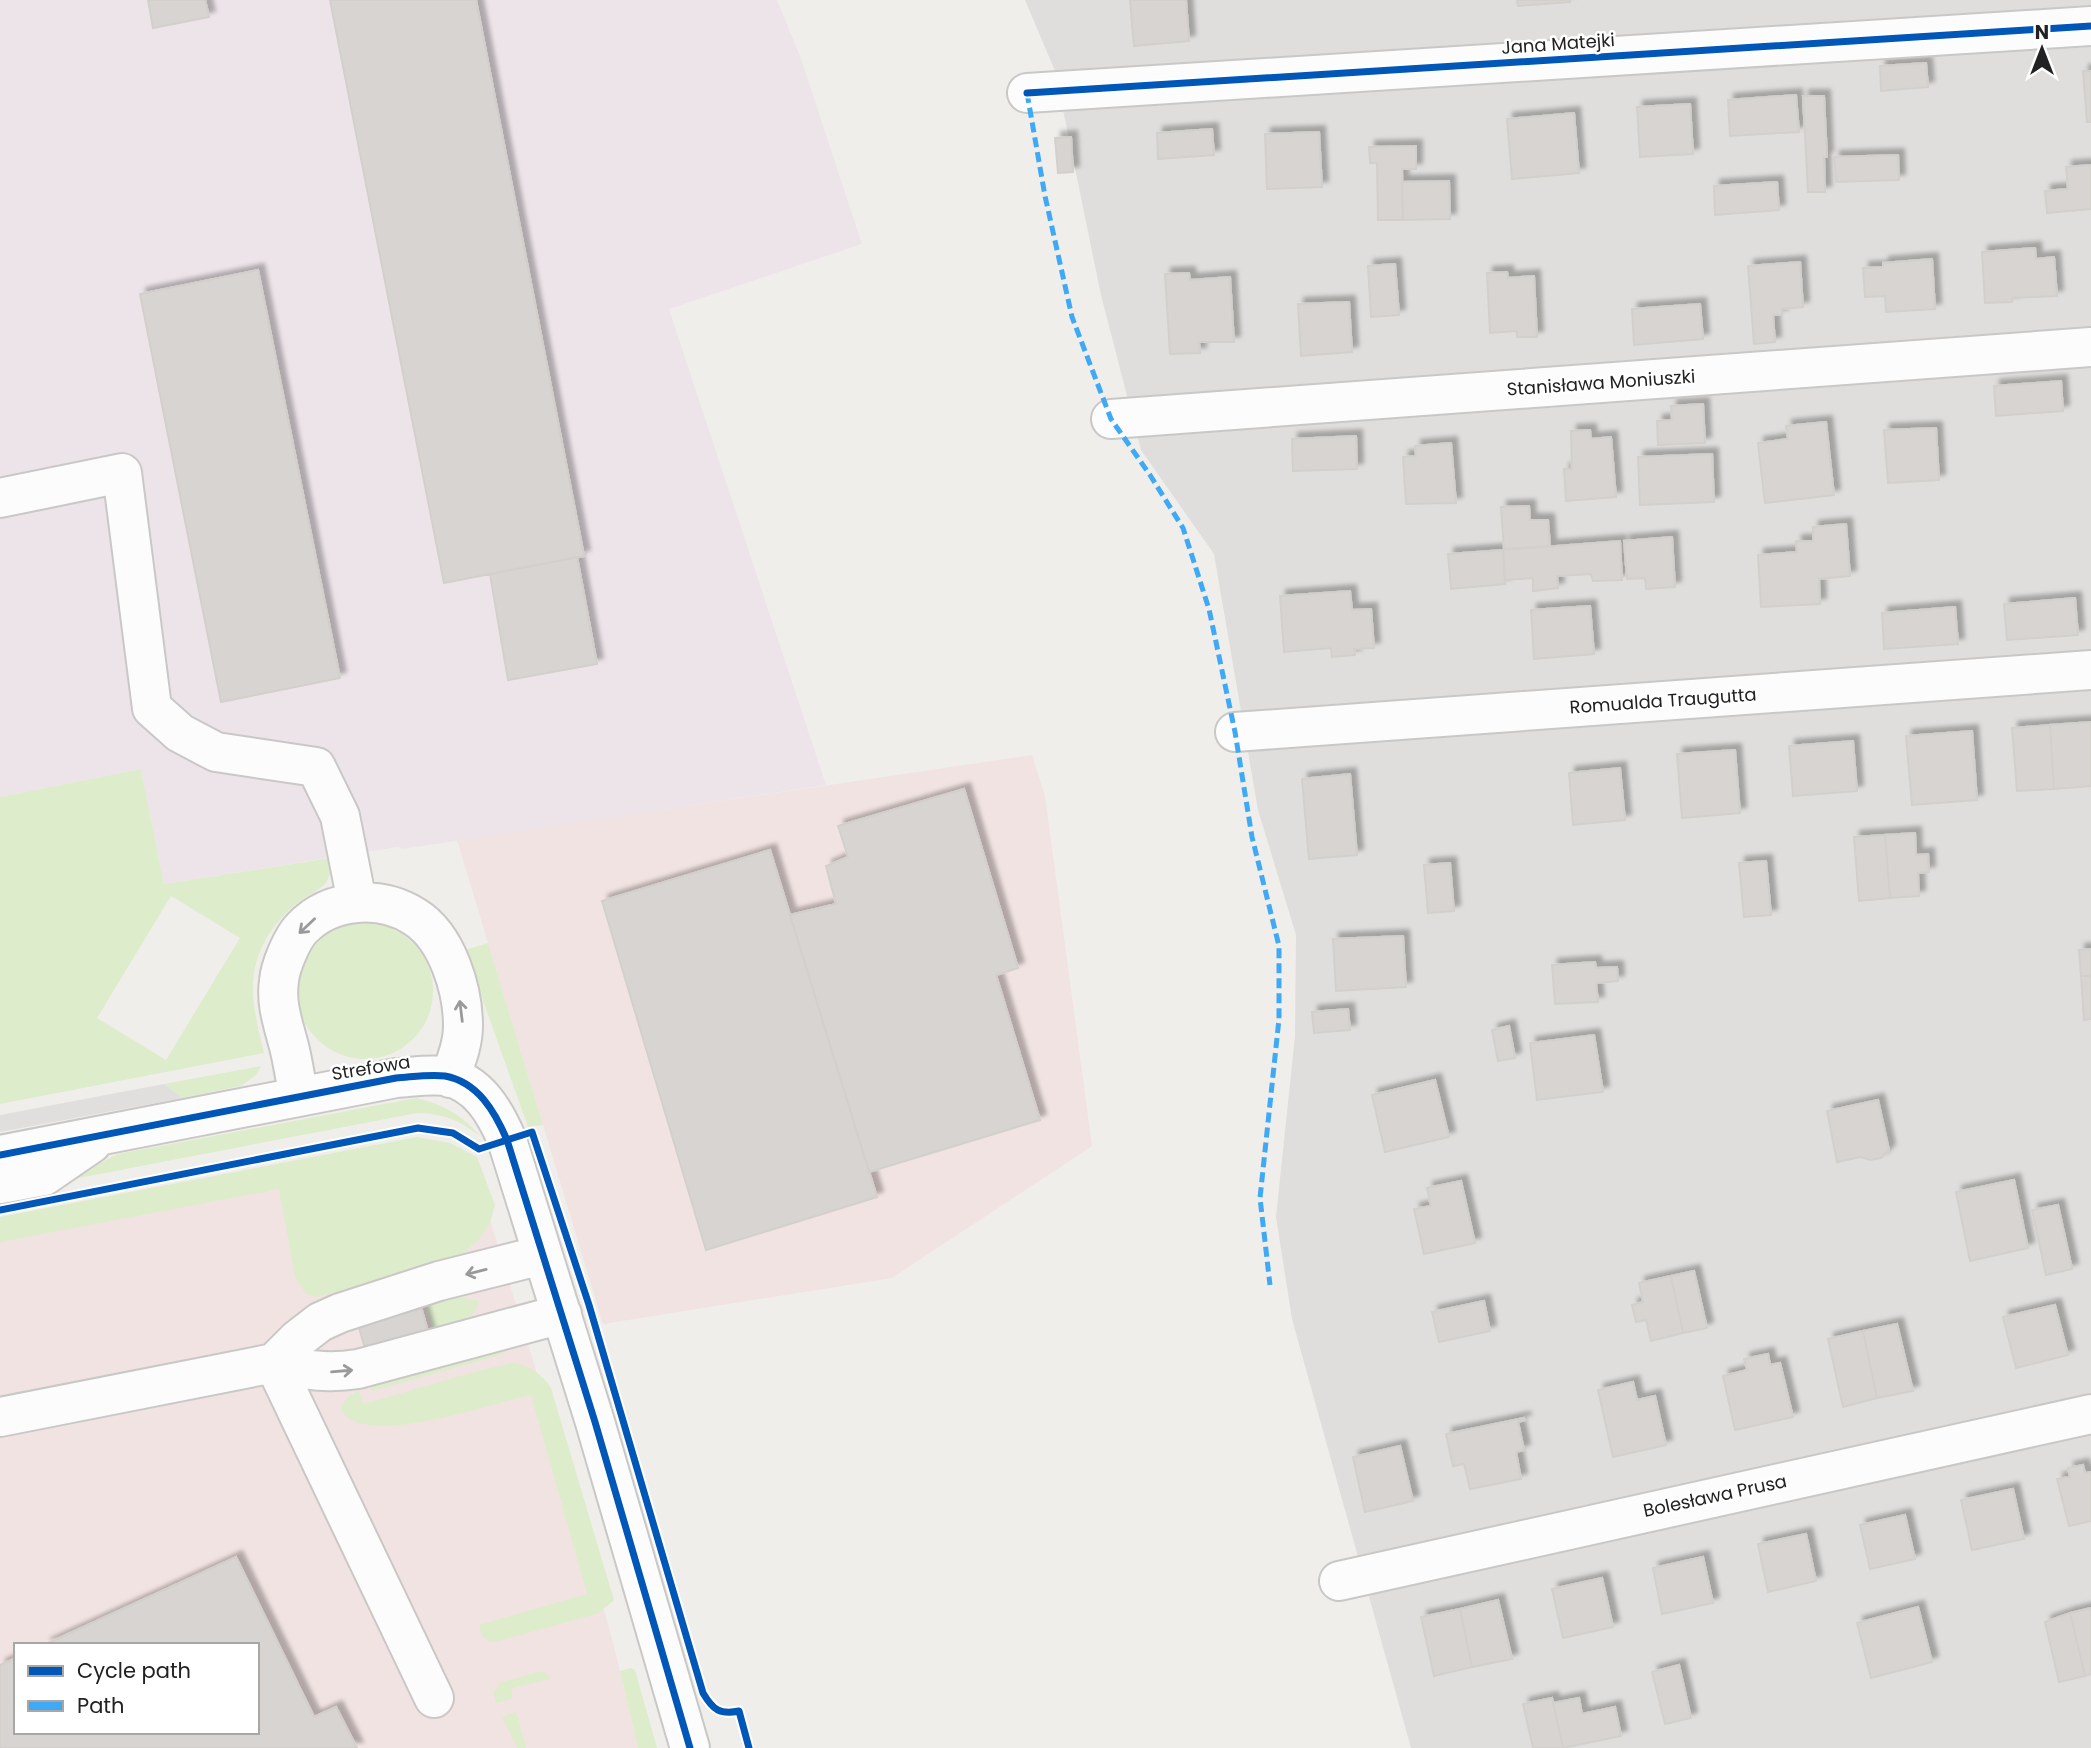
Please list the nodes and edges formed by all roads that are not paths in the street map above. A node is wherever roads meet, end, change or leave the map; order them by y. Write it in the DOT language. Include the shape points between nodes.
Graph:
graph roads {
  1 [pos="2091,26"];
  2 [pos="1027,93"];
  3 [pos="2091,347"];
  4 [pos="1111,419"];
  5 [pos="0,498"];
  6 [pos="2091,670"];
  7 [pos="1235,732"];
  8 [pos="357,902"];
  9 [pos="450,1077"];
  10 [pos="299,1097"];
  11 [pos="103,1135"];
  12 [pos="0,1154"];
  13 [pos="0,1184"];
  14 [pos="542,1255"];
  15 [pos="562,1314"];
  16 [pos="275,1363"];
  17 [pos="2091,1414"];
  18 [pos="0,1417"];
  19 [pos="1339,1581"];
  20 [pos="434,1698"];
  21 [pos="690,1748"];
  1 -- 2 [label="street, Jana Matejki"];
  3 -- 4 [label="street, Stanisława Moniuszki"];
  5 -- 8 [label="street" via="122,473 152,708 180,733 216,752 316,767 340,816"];
  6 -- 7 [label="street, Romualda Traugutta"];
  9 -- 8 [label="street, one-way" via="463,1026 452,965 438,939 416,917 388,904"];
  8 -- 10 [label="street, one-way" via="328,909 301,928 287,954 279,981 279,1009"];
  9 -- 10 [label="street, Strefowa" via="396,1078"];
  9 -- 14 [label="street, Strefowa" via="479,1093 500,1124"];
  10 -- 11 [label="street, Strefowa"];
  11 -- 12 [label="street, Strefowa"];
  11 -- 13 [label="street" via="44,1176"];
  14 -- 15 [label="street, Strefowa"];
  14 -- 16 [label="street, one-way" via="340,1313 320,1322"];
  16 -- 15 [label="street, one-way" via="307,1371 348,1371"];
  15 -- 21 [label="street, Strefowa"];
  16 -- 18 [label="street"];
  16 -- 20 [label="street"];
  17 -- 19 [label="street, Bolesława Prusa"];
}
